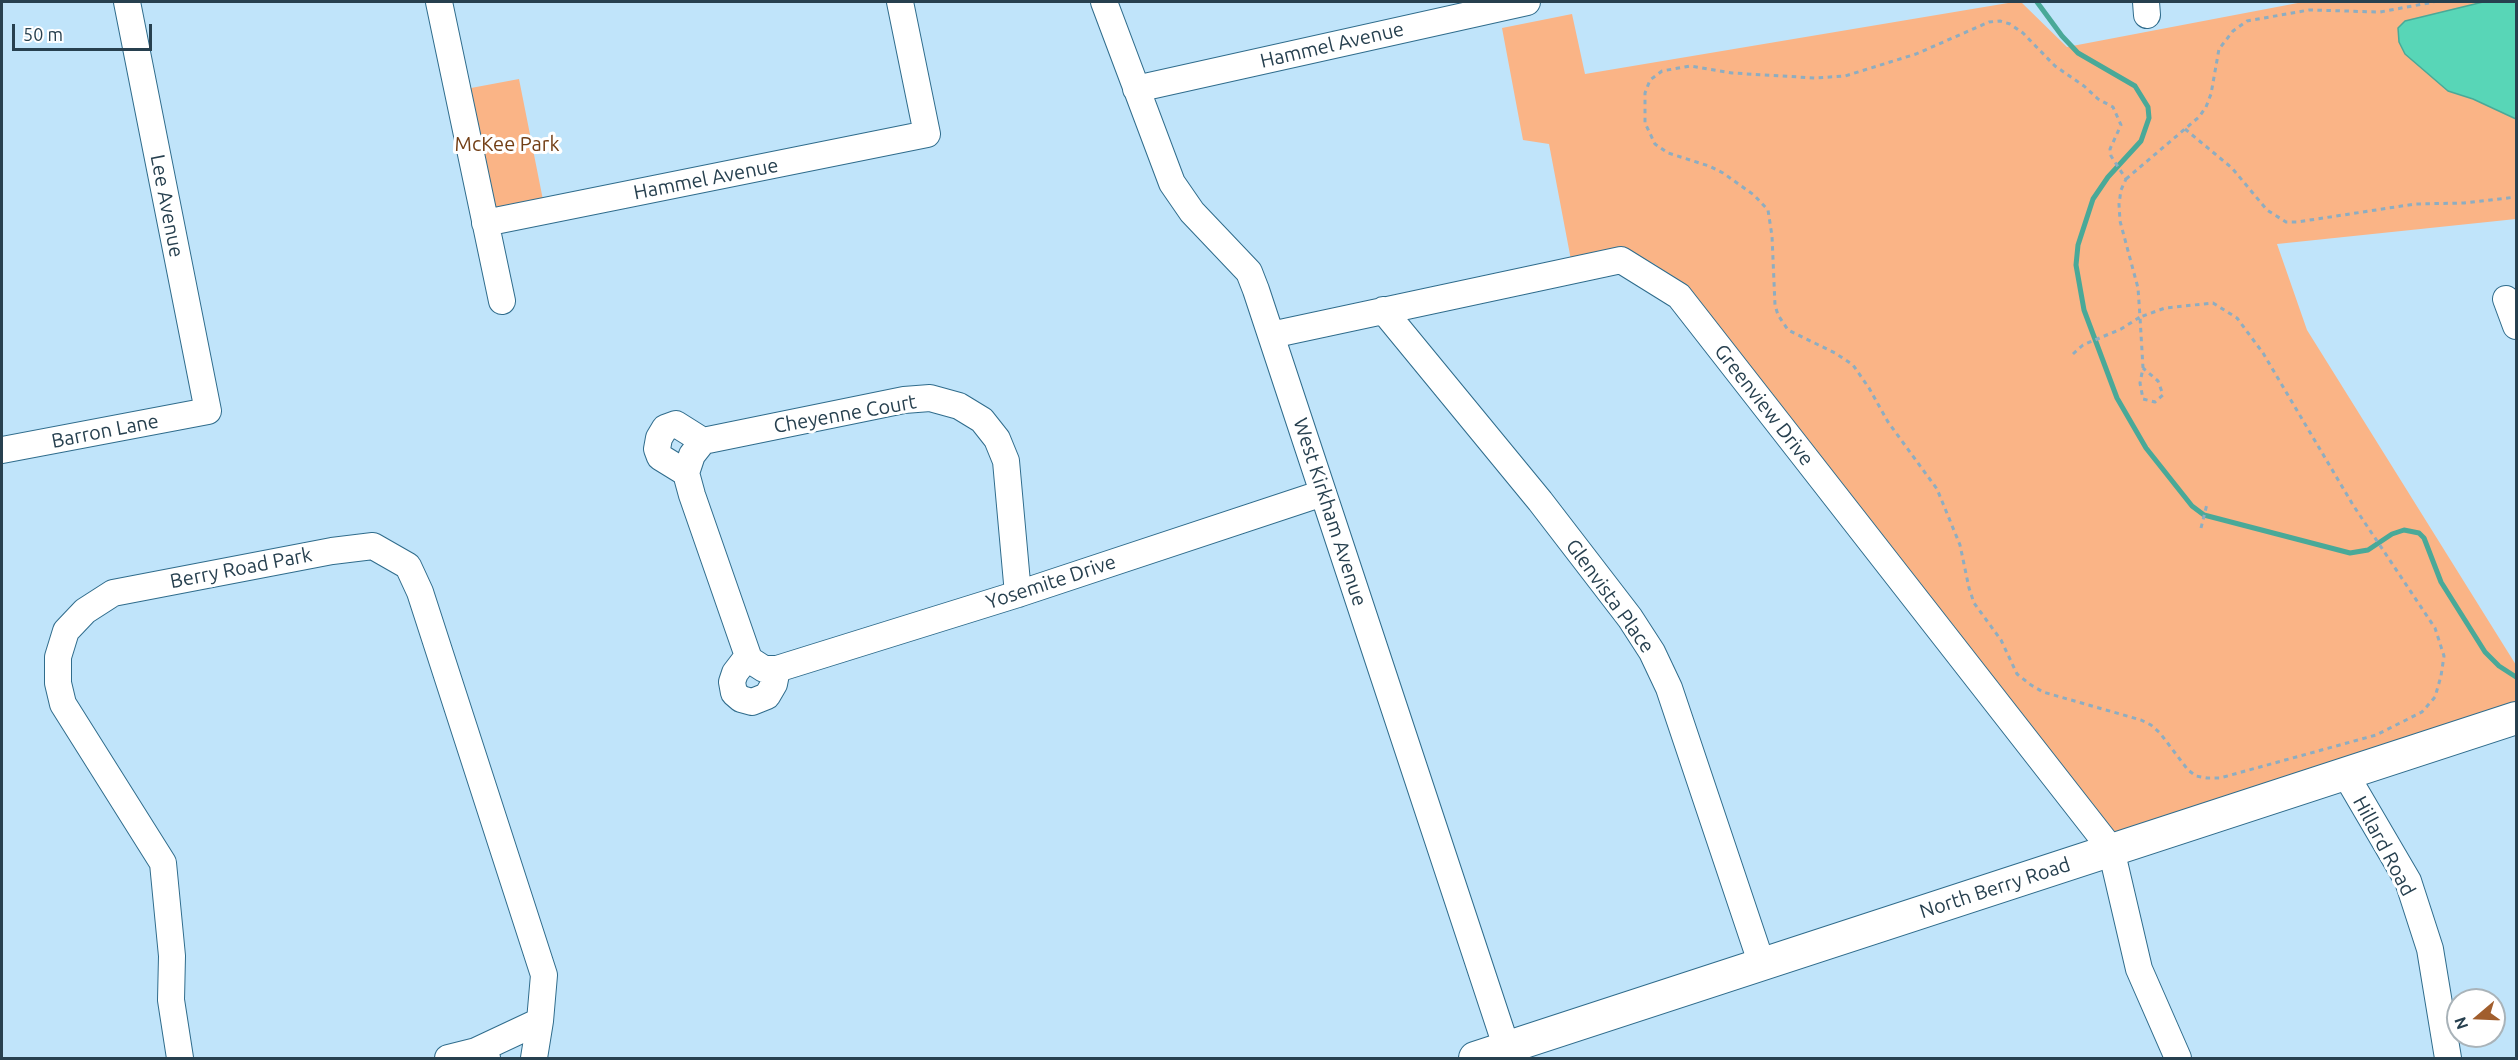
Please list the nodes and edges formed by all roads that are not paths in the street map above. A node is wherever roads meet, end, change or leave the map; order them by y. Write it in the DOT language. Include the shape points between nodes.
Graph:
graph roads {
  1 [pos="127,2"];
  2 [pos="439,2"];
  3 [pos="900,2"];
  4 [pos="1104,2"];
  5 [pos="1527,2"];
  6 [pos="1136,89"];
  7 [pos="485,223"];
  8 [pos="2506,299"];
  9 [pos="502,302"];
  10 [pos="1383,310"];
  11 [pos="2517,326"];
  12 [pos="1271,335"];
  13 [pos="208,411"];
  14 [pos="703,441"];
  15 [pos="2,450"];
  16 [pos="686,473"];
  17 [pos="1323,493"];
  18 [pos="1018,594"];
  19 [pos="2517,718"];
  20 [pos="2346,775"];
  21 [pos="2111,849"];
  22 [pos="1762,965"];
  23 [pos="540,1021"];
  24 [pos="1508,1053"];
  25 [pos="482,1055"];
  26 [pos="180,1059"];
  27 [pos="448,1059"];
  28 [pos="534,1059"];
  29 [pos="1475,1059"];
  30 [pos="2178,1059"];
  31 [pos="2448,1059"];
  1 -- 13 [label="street, Lee Avenue"];
  2 -- 7 [label="street"];
  3 -- 7 [label="street, Hammel Avenue" via="927,134"];
  4 -- 6 [label="street, West Kirkham Avenue"];
  5 -- 6 [label="street, Hammel Avenue"];
  6 -- 12 [label="street, West Kirkham Avenue" via="1172,183 1192,212 1249,272"];
  7 -- 9 [label="street"];
  8 -- 11 [label="street"];
  10 -- 12 [label="street, Greenview Drive"];
  10 -- 21 [label="street, Greenview Drive" via="1621,260 1679,296"];
  10 -- 22 [label="street, Glenvista Place" via="1540,501 1652,652 1669,688"];
  12 -- 17 [label="street, West Kirkham Avenue"];
  13 -- 15 [label="street, Barron Lane"];
  14 -- 16 [label="street" via="692,455"];
  14 -- 16 [label="street" via="676,424 665,428 658,438 660,457"];
  14 -- 18 [label="street, Cheyenne Court" via="904,400 930,399 959,406 982,420 997,439 1006,461"];
  16 -- 18 [label="street, Yosemite Drive" via="763,664"];
  17 -- 18 [label="street, Yosemite Drive"];
  17 -- 24 [label="street, West Kirkham Avenue"];
  19 -- 20 [label="main road, North Berry Road"];
  20 -- 21 [label="main road, North Berry Road"];
  20 -- 31 [label="street, Hillard Road" via="2408,882 2430,949"];
  21 -- 22 [label="main road, North Berry Road"];
  21 -- 30 [label="street" via="2139,969"];
  22 -- 24 [label="main road, North Berry Road"];
  23 -- 25 [label="street"];
  23 -- 26 [label="street, Berry Road Park" via="544,975 420,592 408,566 373,546 113,593 84,611 66,631 58,657 63,704 163,863 172,956 171,1000"];
  23 -- 28 [label="street, Berry Road Park"];
  24 -- 29 [label="main road, North Berry Road"];
  25 -- 27 [label="street"];
}
